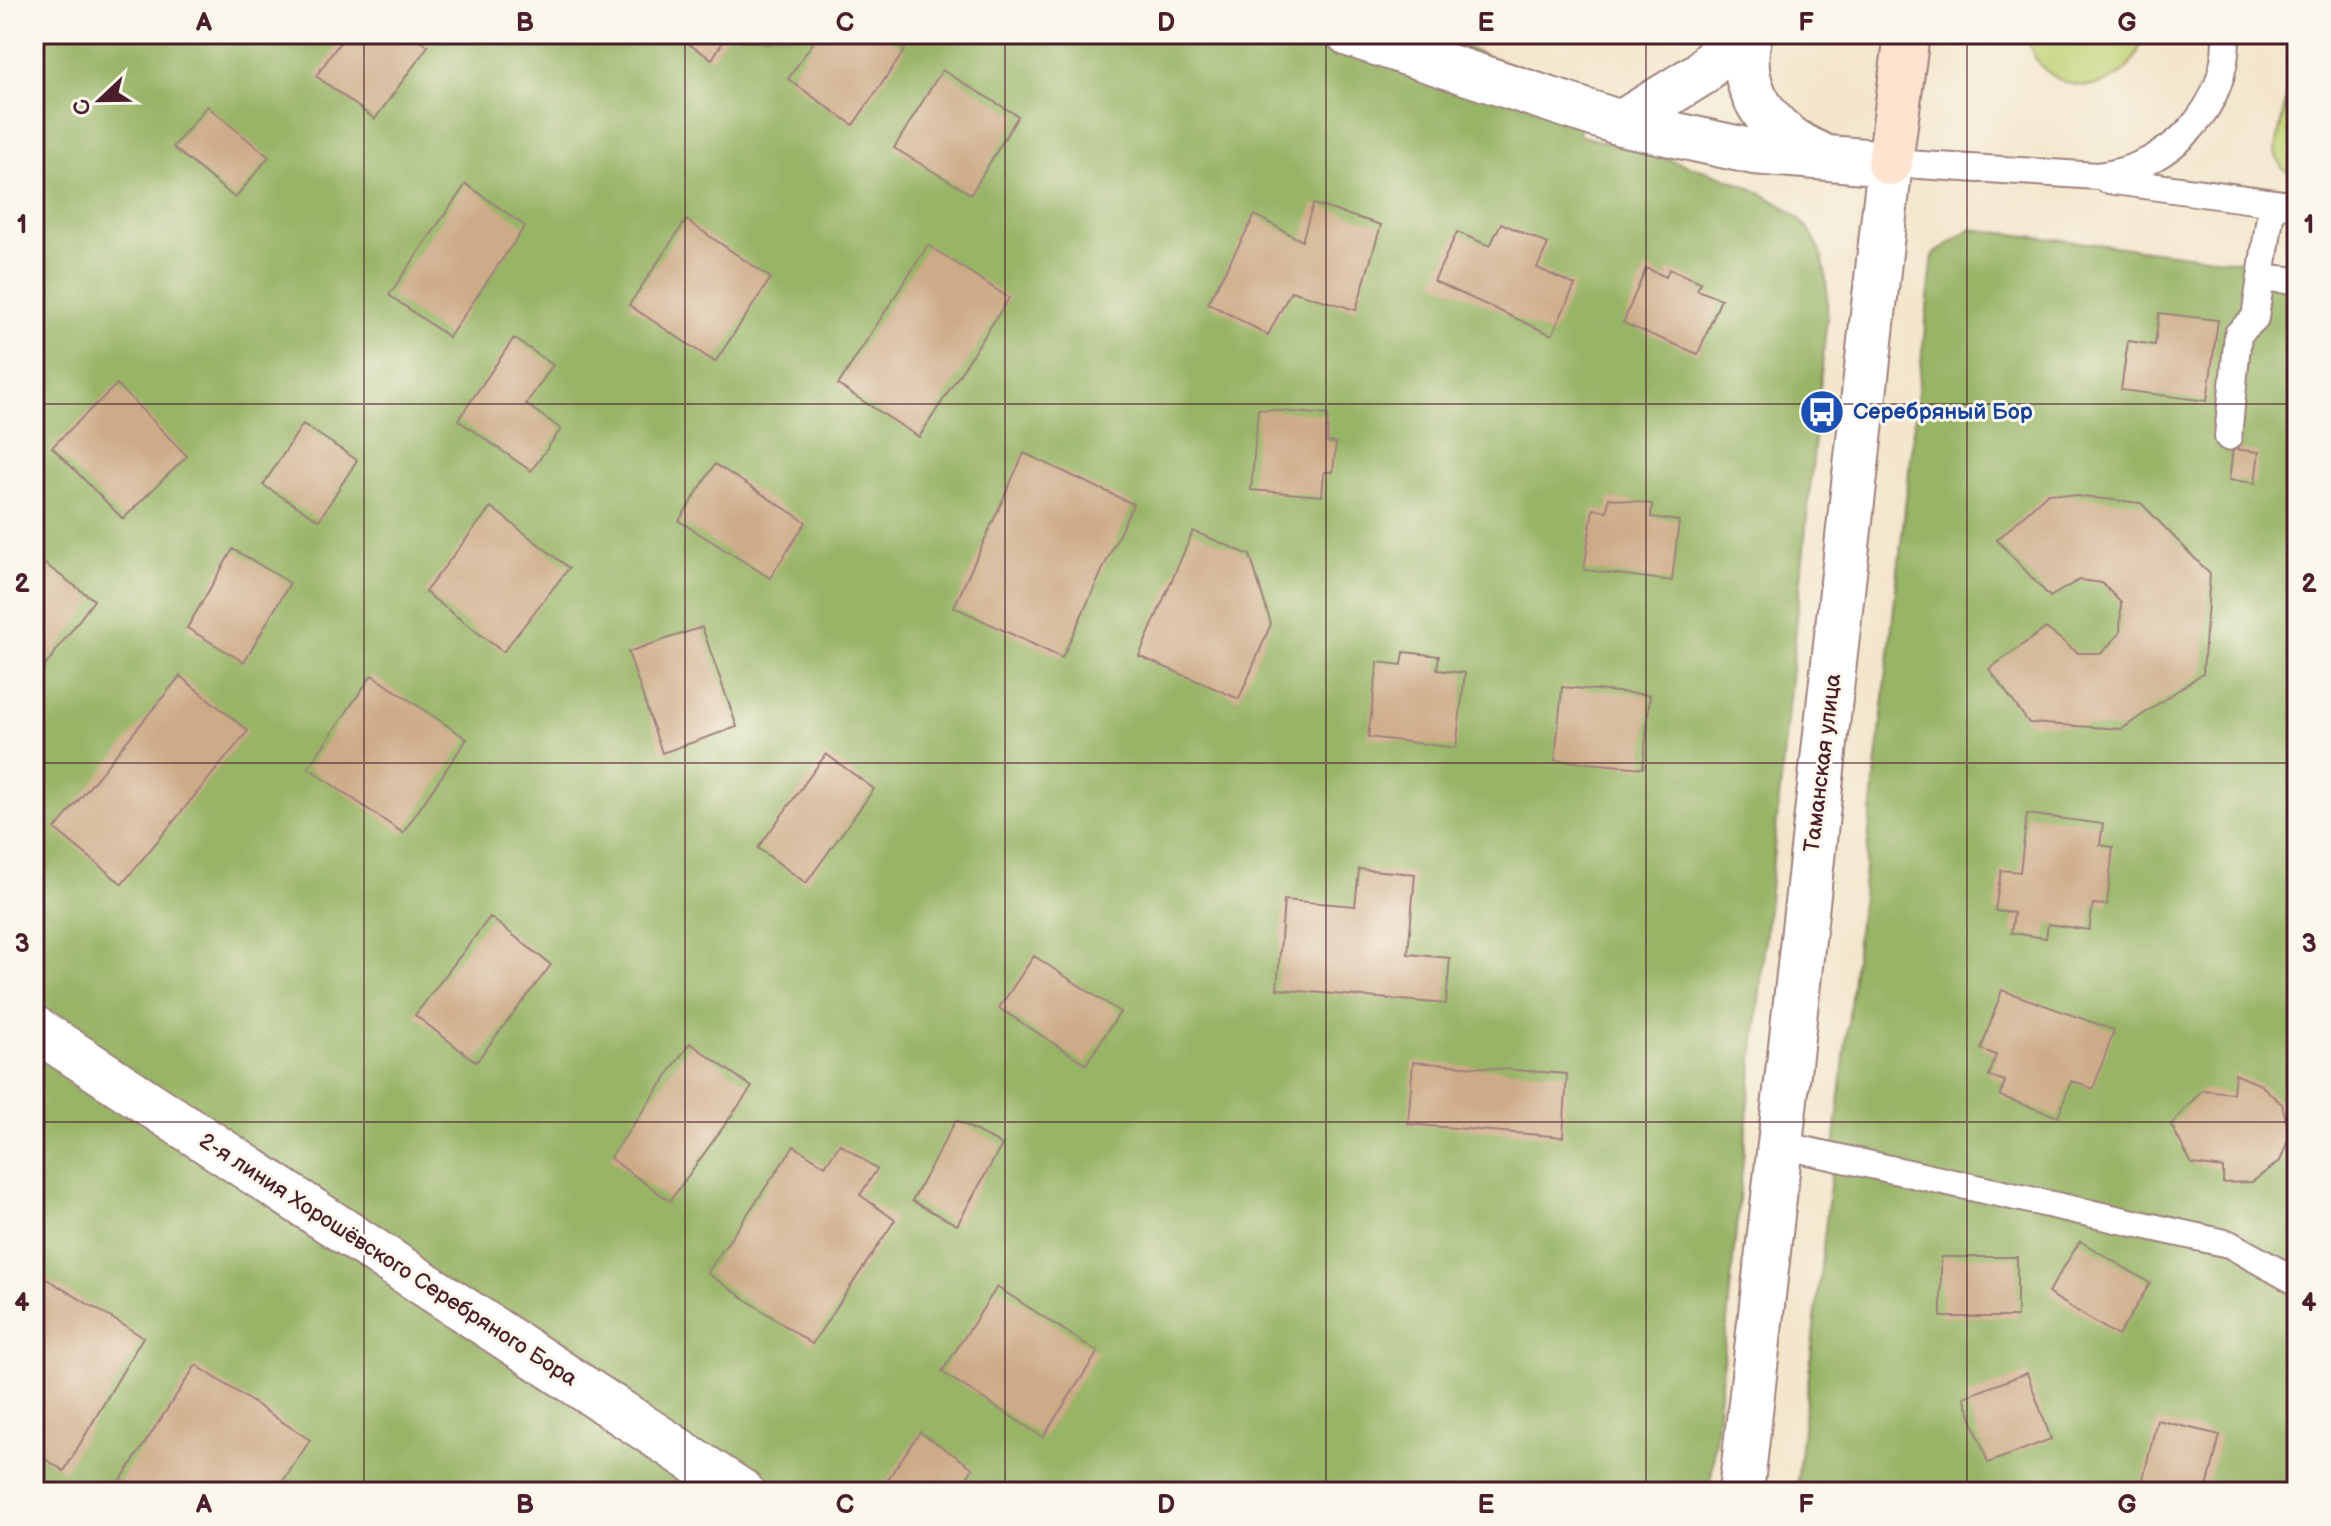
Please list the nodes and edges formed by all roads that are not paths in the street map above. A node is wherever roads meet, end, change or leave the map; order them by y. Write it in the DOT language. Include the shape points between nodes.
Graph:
graph roads {
  1 [pos="1349,34"];
  2 [pos="1737,34"];
  3 [pos="1750,34"];
  4 [pos="1907,34"];
  5 [pos="2226,34"];
  6 [pos="1621,123"];
  7 [pos="1827,158"];
  8 [pos="1890,163"];
  9 [pos="1979,169"];
  10 [pos="2076,176"];
  11 [pos="2284,204"];
  12 [pos="2261,277"];
  13 [pos="2297,281"];
  14 [pos="2228,437"];
  15 [pos="34,1028"];
  16 [pos="1781,1145"];
  17 [pos="2297,1282"];
  18 [pos="742,1492"];
  19 [pos="1741,1492"];
  1 -- 6 [label="street"];
  2 -- 6 [label="street" via="1702,73"];
  3 -- 7 [label="street" via="1745,53 1750,88 1767,119 1792,142"];
  4 -- 8 [label="street, Таманская улица"];
  5 -- 10 [label="lane" via="2225,64 2215,90 2202,115 2171,150 2120,174"];
  6 -- 7 [label="street" via="1754,152"];
  7 -- 8 [label="street"];
  8 -- 9 [label="lane"];
  8 -- 10 [label="lane"];
  8 -- 16 [label="street, Таманская улица"];
  10 -- 11 [label="lane"];
  11 -- 12 [label="lane"];
  12 -- 13 [label="lane"];
  12 -- 14 [label="lane" via="2255,318 2238,334"];
  15 -- 18 [label="street, 2-я линия Хорошёвского Серебряного Бора"];
  16 -- 17 [label="lane" via="2229,1244"];
  16 -- 19 [label="street, Таманская улица"];
}
